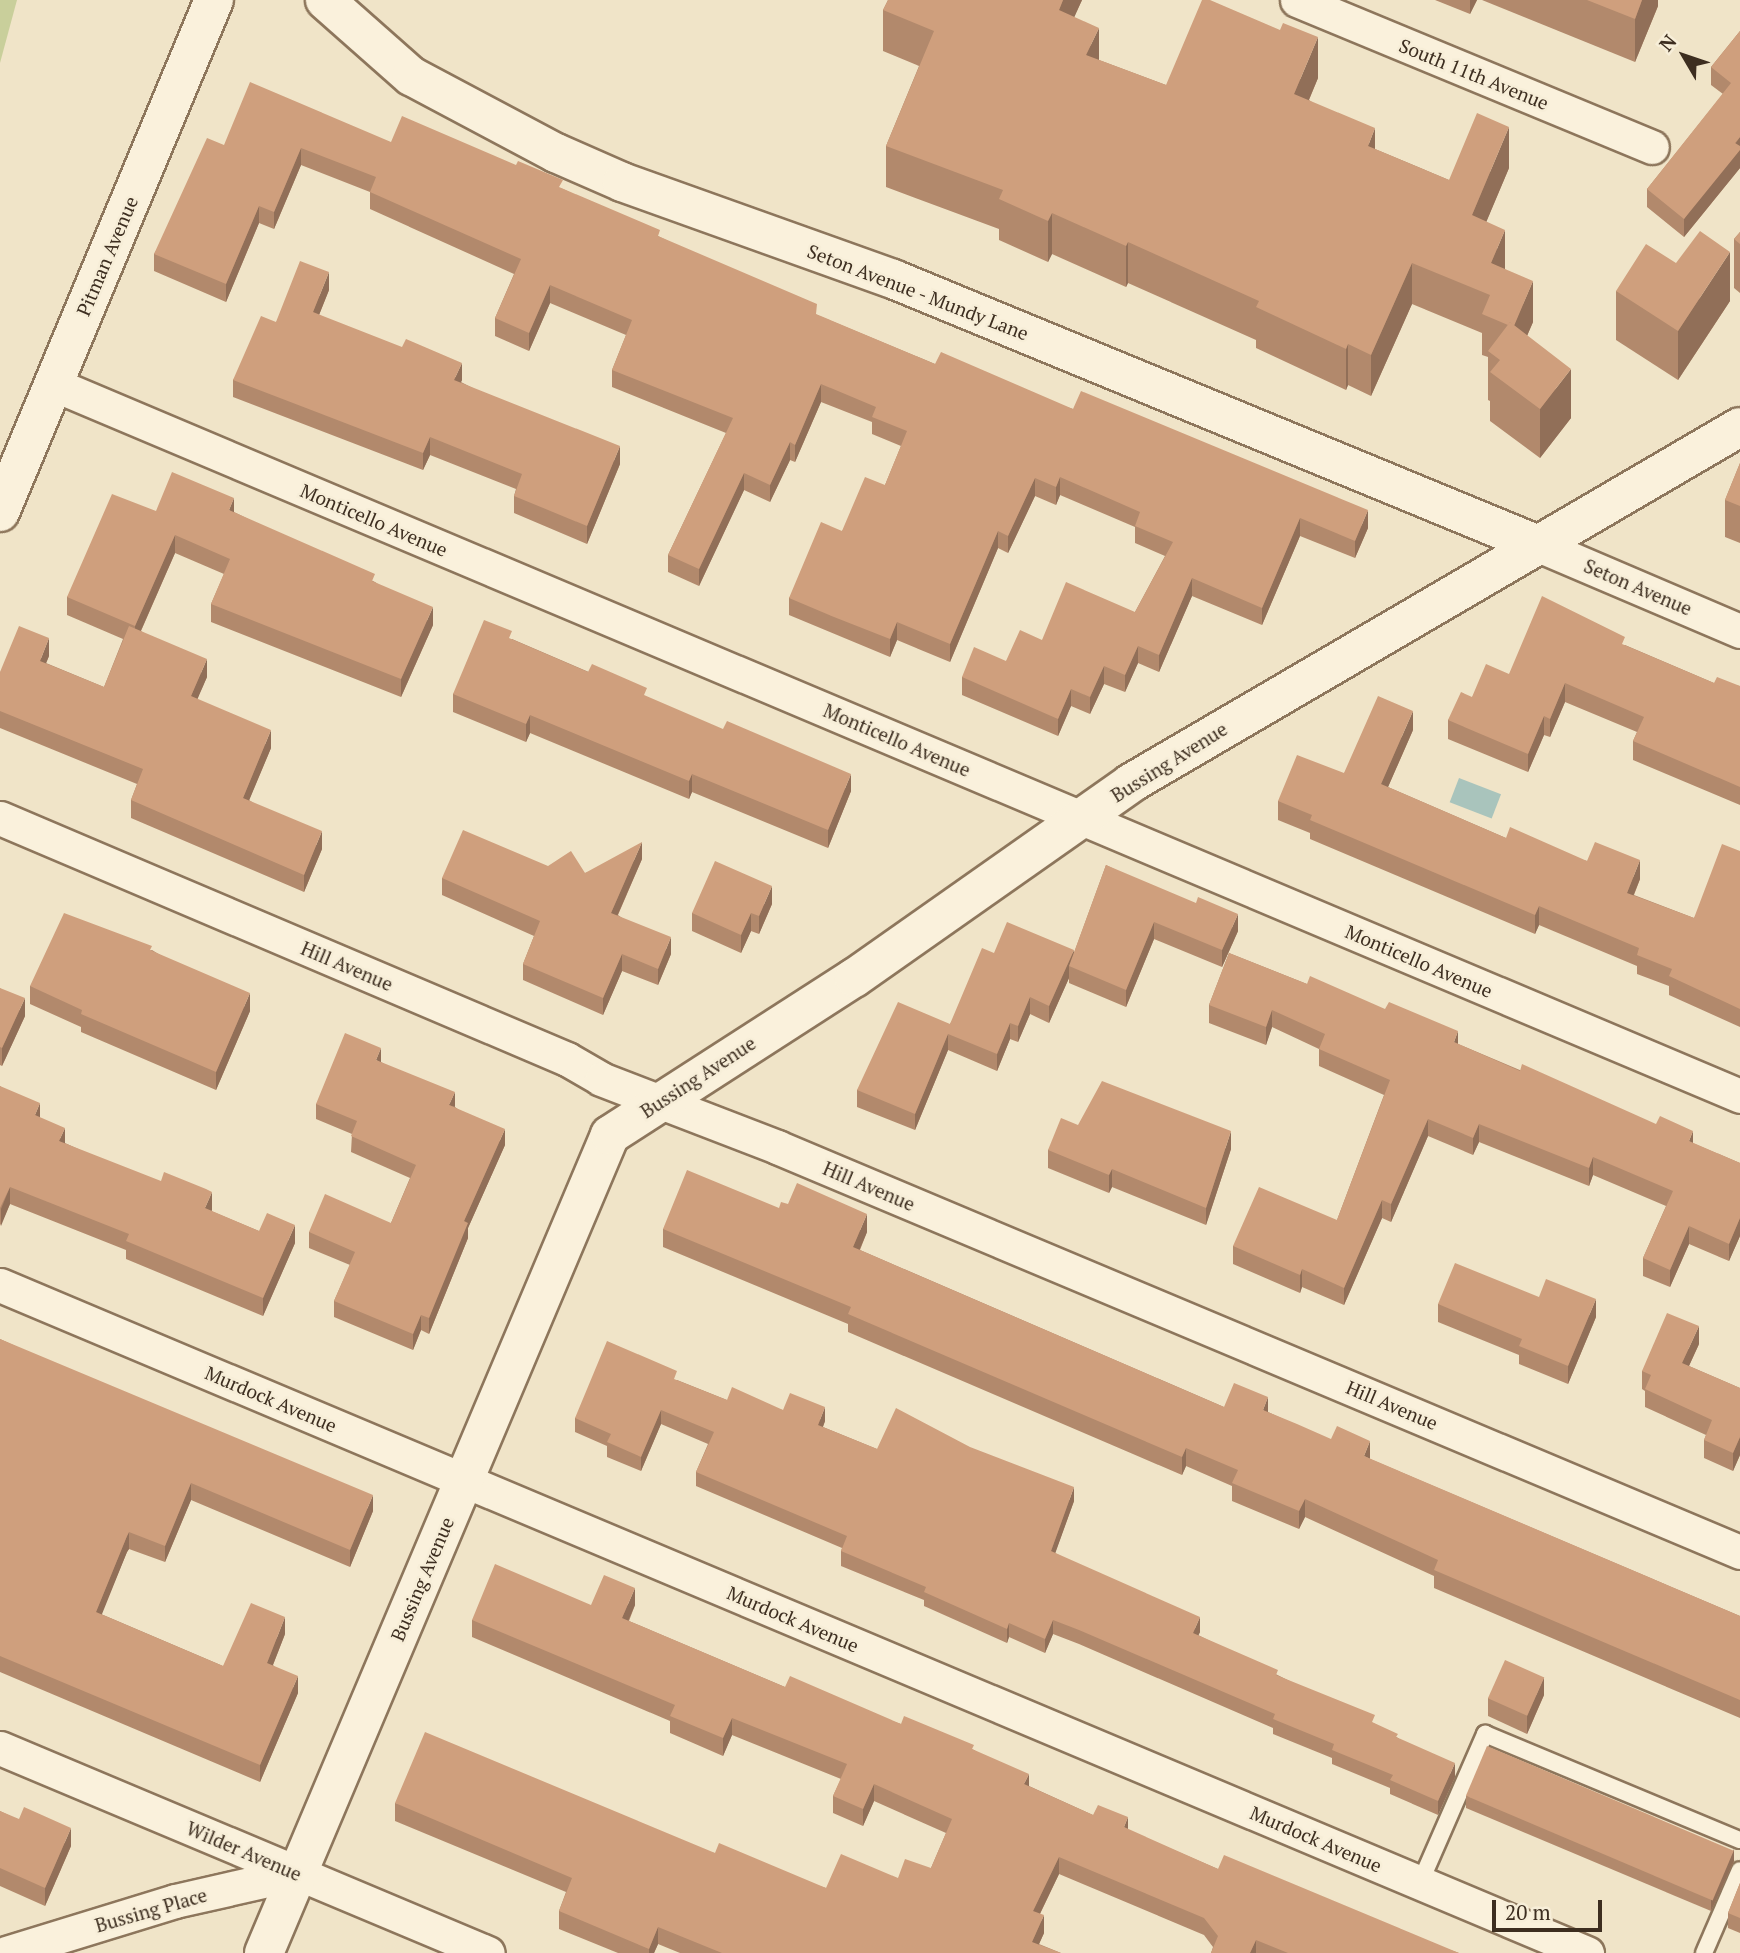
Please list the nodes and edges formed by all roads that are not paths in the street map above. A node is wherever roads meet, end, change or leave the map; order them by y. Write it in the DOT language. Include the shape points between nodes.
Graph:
graph roads {
  1 [pos="214,0"];
  2 [pos="325,0"];
  3 [pos="1297,0"];
  4 [pos="1652,147"];
  5 [pos="54,384"];
  6 [pos="1740,427"];
  7 [pos="2,500"];
  8 [pos="1536,544"];
  9 [pos="1740,631"];
  10 [pos="0,818"];
  11 [pos="1080,818"];
  12 [pos="1740,1096"];
  13 [pos="658,1104"];
  14 [pos="0,1285"];
  15 [pos="464,1480"];
  16 [pos="1740,1552"];
  17 [pos="0,1748"];
  18 [pos="1740,1840"];
  19 [pos="1740,1870"];
  20 [pos="298,1873"];
  21 [pos="1420,1883"];
  22 [pos="6,1953"];
  23 [pos="264,1953"];
  24 [pos="488,1953"];
  25 [pos="1587,1953"];
  26 [pos="1704,1953"];
  1 -- 5 [label="street, Pitman Avenue"];
  2 -- 8 [label="street, Seton Avenue - Mundy Lane" via="411,76 556,153 622,182 892,279"];
  3 -- 4 [label="street, South 11th Avenue"];
  5 -- 7 [label="street, Pitman Avenue"];
  5 -- 11 [label="street, Monticello Avenue"];
  6 -- 8 [label="street, Bussing Avenue"];
  8 -- 9 [label="street, Seton Avenue"];
  8 -- 11 [label="street, Bussing Avenue" via="1131,783"];
  10 -- 13 [label="street, Hill Avenue" via="567,1059"];
  11 -- 12 [label="street, Monticello Avenue"];
  11 -- 13 [label="street, Bussing Avenue" via="854,978"];
  13 -- 15 [label="street, Bussing Avenue" via="610,1135"];
  13 -- 16 [label="street, Hill Avenue" via="777,1147"];
  14 -- 15 [label="street, Murdock Avenue"];
  15 -- 20 [label="street, Bussing Avenue"];
  15 -- 21 [label="street, Murdock Avenue"];
  17 -- 20 [label="street, Wilder Avenue"];
  18 -- 21 [label="lane" via="1485,1734"];
  19 -- 26 [label="lane"];
  20 -- 22 [label="street, Bussing Place" via="175,1901"];
  20 -- 23 [label="street, Bussing Avenue"];
  20 -- 24 [label="street, Wilder Avenue"];
  21 -- 25 [label="street, Murdock Avenue"];
}
